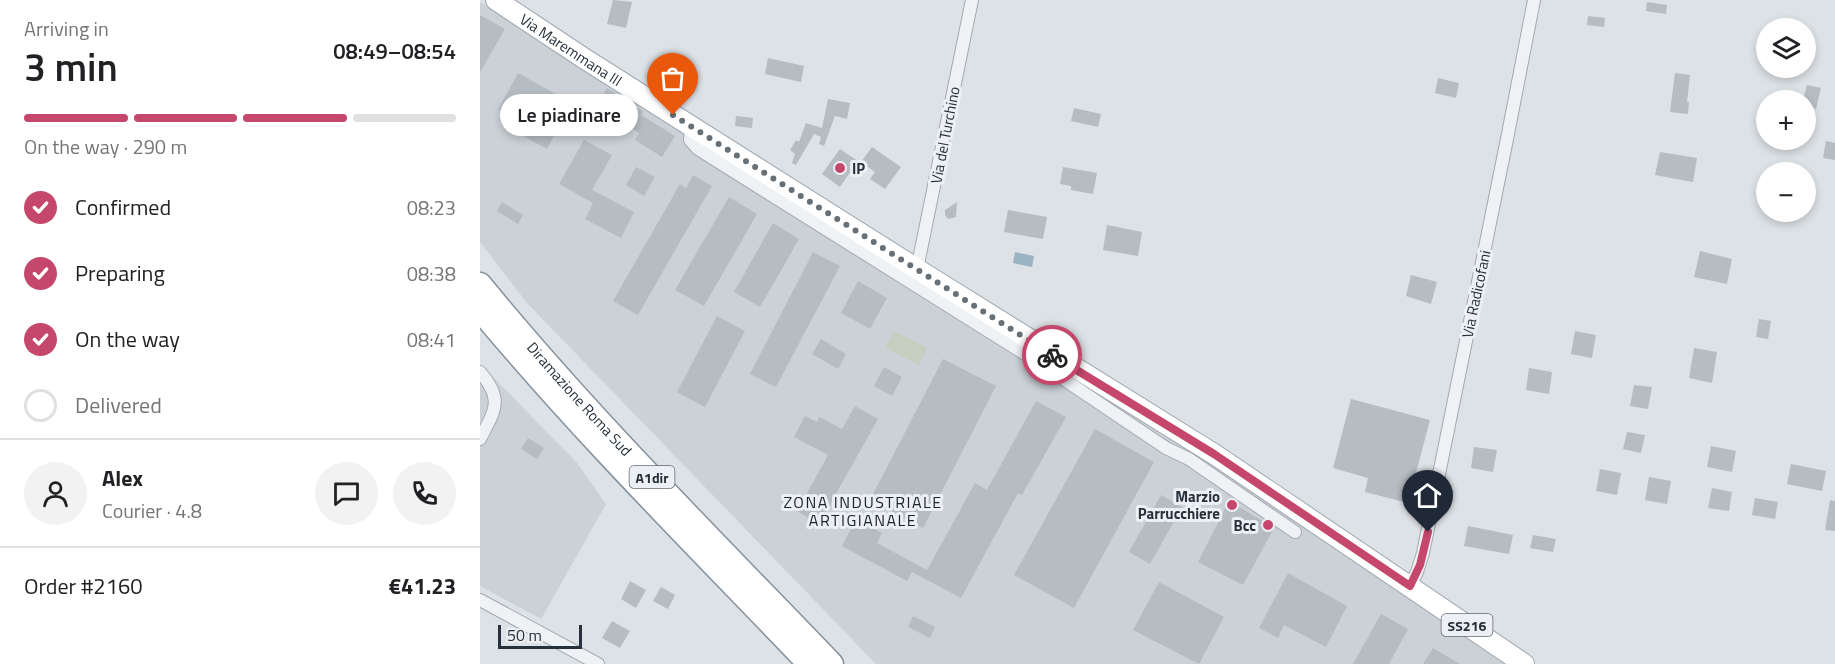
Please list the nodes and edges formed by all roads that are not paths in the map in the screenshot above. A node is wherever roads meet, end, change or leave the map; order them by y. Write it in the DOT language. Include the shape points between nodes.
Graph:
graph roads {
  1 [pos="496,0"];
  2 [pos="972,0"];
  3 [pos="1534,0"];
  4 [pos="691,126"];
  5 [pos="917,269"];
  6 [pos="480,284"];
  7 [pos="480,310"];
  8 [pos="480,372"];
  9 [pos="480,439"];
  10 [pos="1295,532"];
  11 [pos="1410,586"];
  12 [pos="480,600"];
  13 [pos="598,664"];
  14 [pos="809,664"];
  15 [pos="832,664"];
  16 [pos="1524,664"];
  1 -- 4 [label="main road, Via Maremmana III / SS216"];
  2 -- 5 [label="street, Via del Turchino"];
  3 -- 11 [label="street, Via Radicofani" via="1423,553"];
  4 -- 5 [label="main road, Via Maremmana III / SS216"];
  4 -- 10 [label="street" via="690,140 698,149 1041,364"];
  5 -- 11 [label="main road, Via Maremmana III / SS216" via="1214,454"];
  6 -- 15 [label="highway, Diramazione Roma Sud / A1dir" via="622,445"];
  7 -- 14 [label="highway, Diramazione Roma Sud / A1dir" via="626,473"];
  8 -- 9 [label="street" via="493,389 496,404"];
  11 -- 16 [label="main road, Via Maremmana III / SS216"];
  12 -- 13 [label="street"];
}
